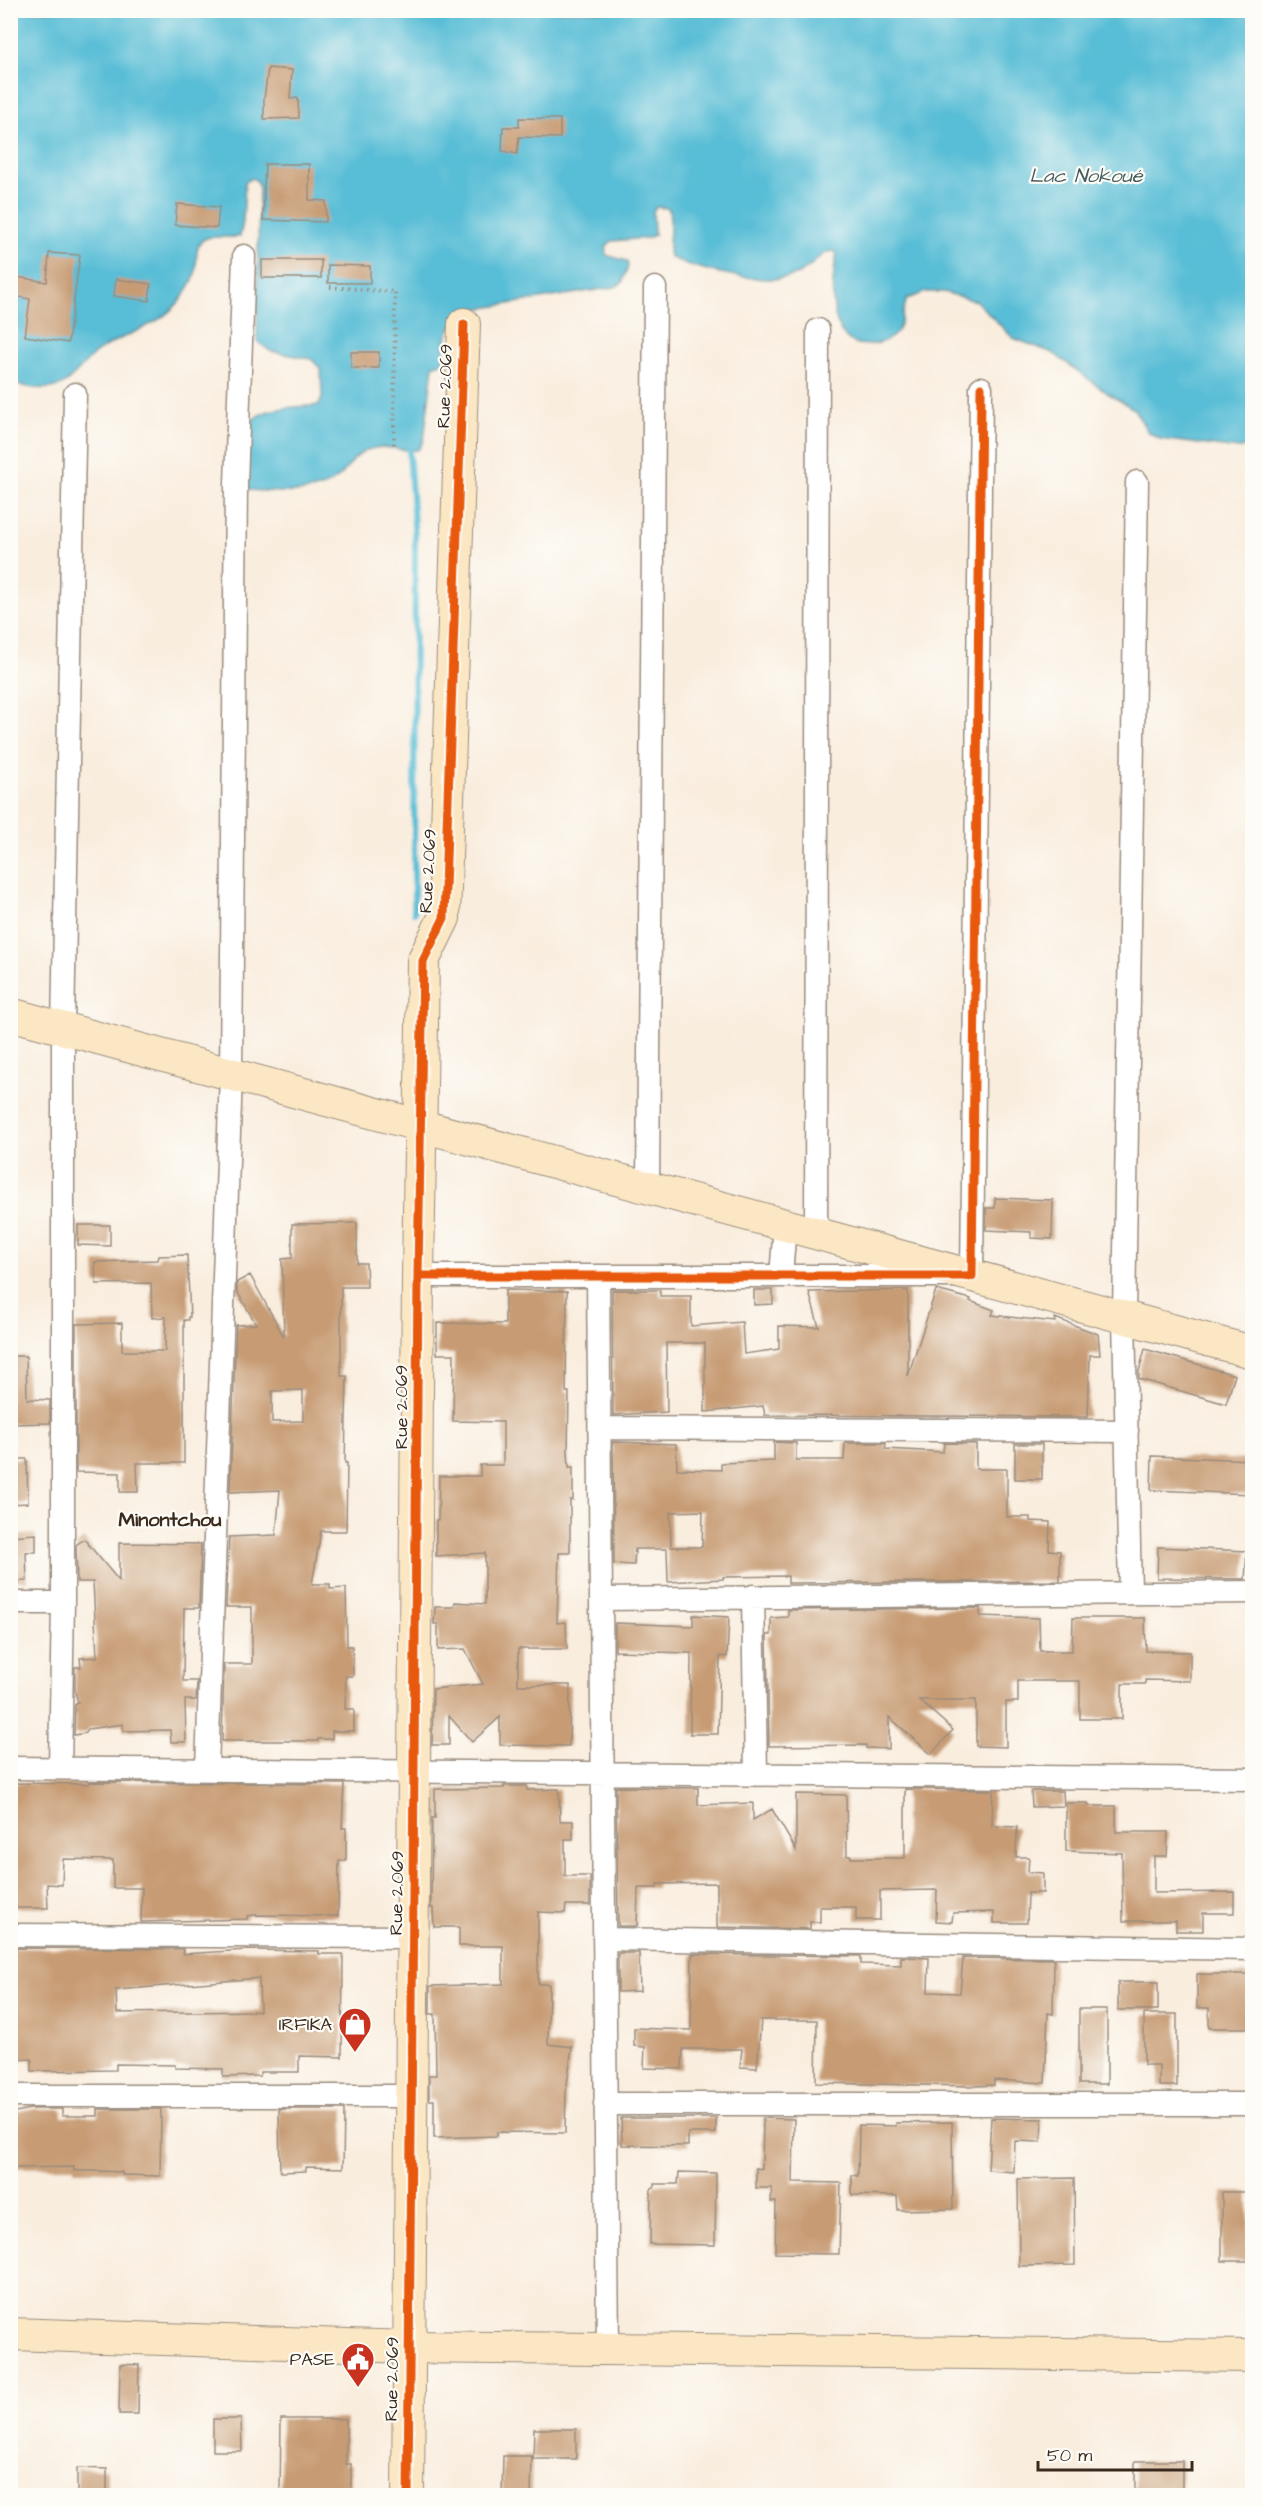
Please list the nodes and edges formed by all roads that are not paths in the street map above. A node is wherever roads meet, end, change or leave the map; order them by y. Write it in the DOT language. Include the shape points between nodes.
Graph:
graph roads {
  1 [pos="244,256"];
  2 [pos="655,288"];
  3 [pos="464,324"];
  4 [pos="818,330"];
  5 [pos="981,388"];
  6 [pos="75,394"];
  7 [pos="1137,482"];
  8 [pos="10,1014"];
  9 [pos="63,1028"];
  10 [pos="231,1074"];
  11 [pos="420,1125"];
  12 [pos="648,1187"];
  13 [pos="785,1225"];
  14 [pos="816,1233"];
  15 [pos="418,1276"];
  16 [pos="598,1276"];
  17 [pos="781,1276"];
  18 [pos="972,1276"];
  19 [pos="1124,1317"];
  20 [pos="1252,1352"];
  21 [pos="600,1428"];
  22 [pos="1127,1431"];
  23 [pos="1130,1593"];
  24 [pos="1252,1593"];
  25 [pos="753,1596"];
  26 [pos="601,1599"];
  27 [pos="10,1603"];
  28 [pos="63,1603"];
  29 [pos="10,1768"];
  30 [pos="60,1768"];
  31 [pos="207,1769"];
  32 [pos="414,1771"];
  33 [pos="603,1773"];
  34 [pos="756,1774"];
  35 [pos="1252,1779"];
  36 [pos="10,1935"];
  37 [pos="413,1937"];
  38 [pos="604,1939"];
  39 [pos="1252,1949"];
  40 [pos="10,2096"];
  41 [pos="411,2096"];
  42 [pos="605,2104"];
  43 [pos="1252,2104"];
  44 [pos="10,2334"];
  45 [pos="409,2347"];
  46 [pos="608,2349"];
  47 [pos="1252,2356"];
  48 [pos="408,2496"];
  1 -- 10 [label="street" via="236,484"];
  2 -- 12 [label="street"];
  3 -- 11 [label="street, Rue 2.069" via="444,918 423,961"];
  4 -- 14 [label="street"];
  5 -- 18 [label="street"];
  6 -- 9 [label="street"];
  7 -- 19 [label="street"];
  8 -- 9 [label="street"];
  9 -- 10 [label="street"];
  9 -- 28 [label="street"];
  10 -- 11 [label="street"];
  10 -- 31 [label="street"];
  11 -- 12 [label="street"];
  11 -- 15 [label="street, Rue 2.069"];
  12 -- 13 [label="street"];
  13 -- 14 [label="street"];
  13 -- 17 [label="street"];
  14 -- 18 [label="street"];
  15 -- 16 [label="street"];
  15 -- 32 [label="street, Rue 2.069"];
  16 -- 17 [label="street"];
  16 -- 21 [label="street"];
  17 -- 18 [label="street"];
  18 -- 19 [label="street"];
  19 -- 20 [label="street"];
  19 -- 22 [label="street"];
  21 -- 22 [label="street"];
  21 -- 26 [label="street"];
  22 -- 23 [label="street"];
  23 -- 24 [label="street"];
  23 -- 25 [label="street"];
  25 -- 26 [label="street"];
  25 -- 34 [label="street"];
  26 -- 33 [label="street"];
  27 -- 28 [label="street"];
  28 -- 30 [label="street"];
  29 -- 30 [label="street"];
  30 -- 31 [label="street"];
  31 -- 32 [label="street"];
  32 -- 33 [label="street"];
  32 -- 37 [label="street, Rue 2.069"];
  33 -- 34 [label="street"];
  33 -- 38 [label="street"];
  34 -- 35 [label="street"];
  36 -- 37 [label="street"];
  37 -- 41 [label="street, Rue 2.069"];
  38 -- 39 [label="street"];
  38 -- 42 [label="street"];
  40 -- 41 [label="street"];
  41 -- 45 [label="street, Rue 2.069"];
  42 -- 43 [label="street"];
  42 -- 46 [label="street"];
  44 -- 45 [label="street"];
  45 -- 46 [label="street"];
  45 -- 48 [label="street, Rue 2.069"];
  46 -- 47 [label="street"];
}
